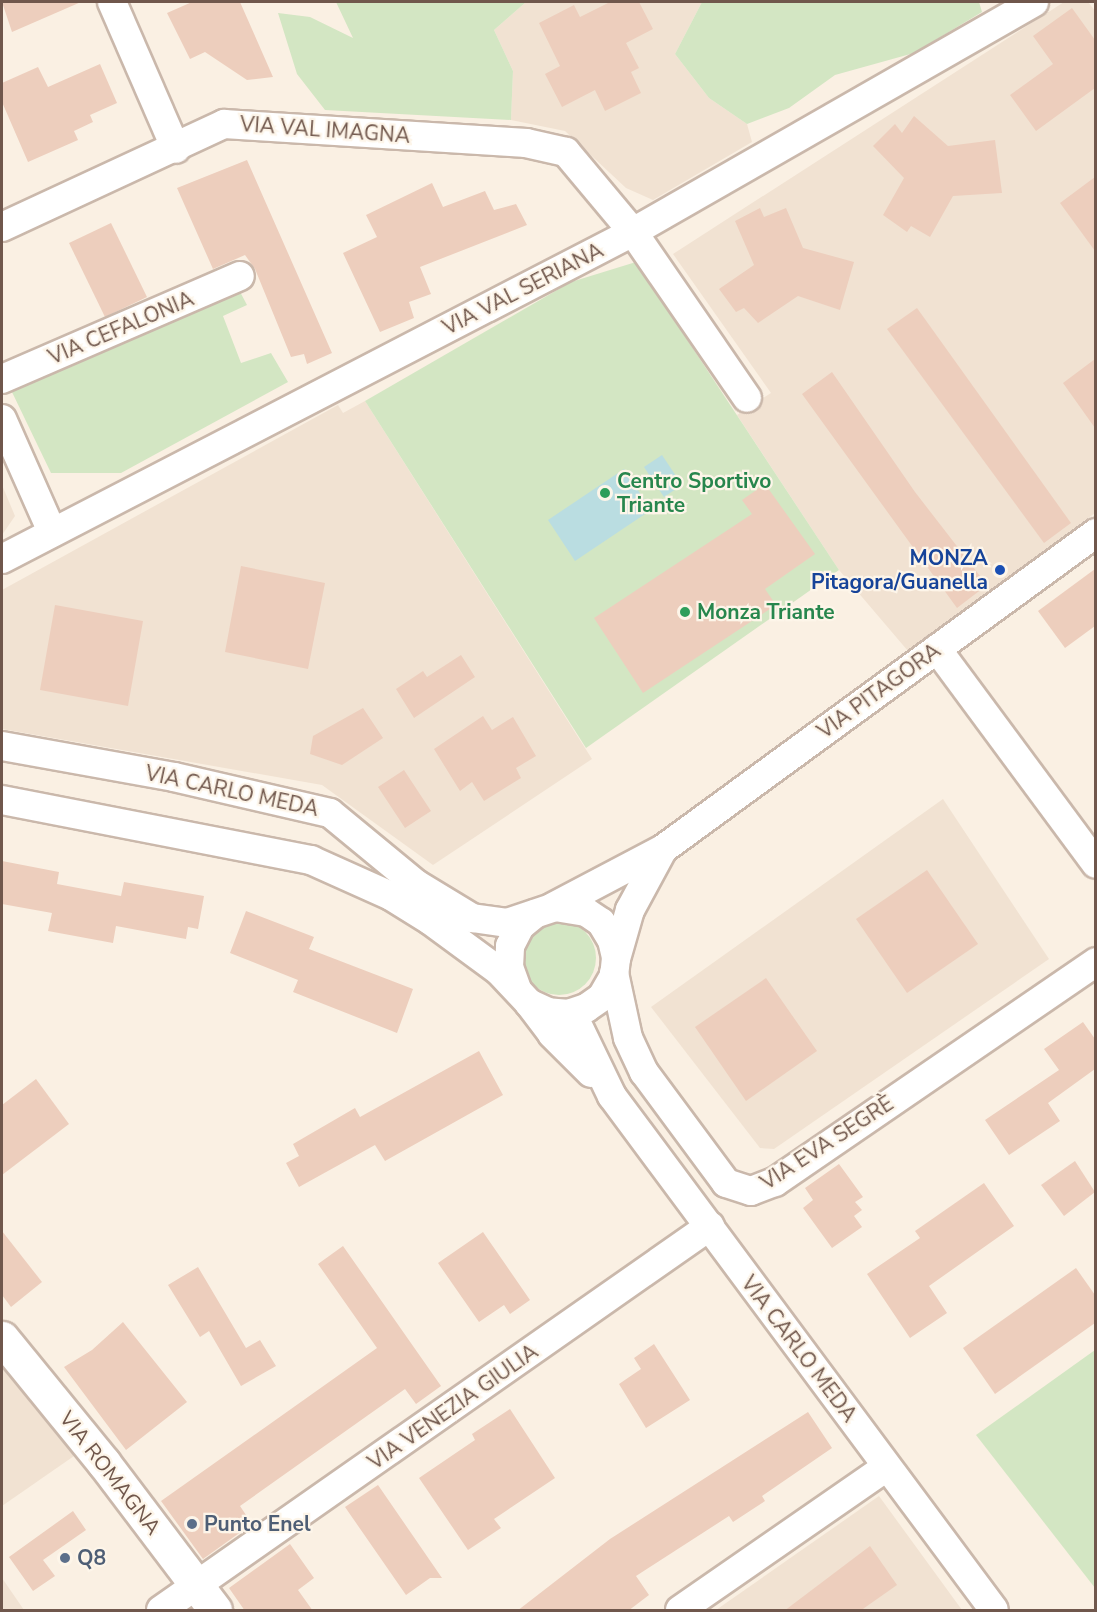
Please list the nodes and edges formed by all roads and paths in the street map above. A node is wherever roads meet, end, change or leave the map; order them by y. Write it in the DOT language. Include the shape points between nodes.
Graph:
graph roads {
  1 [pos="112,2"];
  2 [pos="1034,2"];
  3 [pos="176,148"];
  4 [pos="2,227"];
  5 [pos="633,232"];
  6 [pos="240,276"];
  7 [pos="2,379"];
  8 [pos="747,398"];
  9 [pos="2,419"];
  10 [pos="52,532"];
  11 [pos="1095,533"];
  12 [pos="2,559"];
  13 [pos="937,650"];
  14 [pos="2,746"];
  15 [pos="2,800"];
  16 [pos="663,849"];
  17 [pos="1095,864"];
  18 [pos="544,910"];
  19 [pos="1095,962"];
  20 [pos="615,967"];
  21 [pos="523,996"];
  22 [pos="572,1013"];
  23 [pos="606,1086"];
  24 [pos="710,1226"];
  25 [pos="2,1338"];
  26 [pos="885,1468"];
  27 [pos="206,1599"];
  28 [pos="161,1611"];
  29 [pos="680,1611"];
  30 [pos="994,1611"];
  1 -- 3 [label="street"];
  2 -- 5 [label="street, VIA VAL SERIANA"];
  3 -- 4 [label="street, VIA VAL IMAGNA"];
  3 -- 5 [label="street, VIA VAL IMAGNA" via="224,124 526,143 567,152"];
  5 -- 8 [label="street, VIA VAL IMAGNA"];
  5 -- 10 [label="street, VIA VAL SERIANA"];
  6 -- 7 [label="street, VIA CEFALONIA"];
  9 -- 10 [label="street"];
  10 -- 12 [label="street, VIA VAL SERIANA"];
  11 -- 13 [label="street, VIA PITAGORA"];
  13 -- 16 [label="street, VIA PITAGORA"];
  13 -- 17 [label="street"];
  14 -- 18 [label="street, VIA CARLO MEDA" via="174,777 330,813 417,884 462,914 500,923"];
  15 -- 21 [label="street, VIA CARLO MEDA" via="311,860 413,910 494,967"];
  16 -- 18 [label="street, VIA PITAGORA"];
  16 -- 20 [label="street, VIA PITAGORA" via="630,910"];
  18 -- 20 [label="street, VIA CARLO MEDA" via="575,908 595,917 609,934"];
  18 -- 21 [label="street, VIA CARLO MEDA" via="520,926 510,946 509,970"];
  19 -- 20 [label="street, VIA EVA SEGRÈ" via="775,1182 751,1191 726,1183 644,1072 628,1038"];
  20 -- 22 [label="street" via="596,1002"];
  21 -- 22 [label="street, VIA CARLO MEDA" via="548,1012"];
  21 -- 23 [label="street, VIA CARLO MEDA" via="552,1034"];
  22 -- 23 [label="street, VIA CARLO MEDA"];
  23 -- 24 [label="street, VIA CARLO MEDA"];
  24 -- 26 [label="street, VIA CARLO MEDA"];
  24 -- 27 [label="street, VIA VENEZIA GIULIA"];
  25 -- 27 [label="street, VIA ROMAGNA" via="104,1463"];
  26 -- 29 [label="street"];
  26 -- 30 [label="street, VIA CARLO MEDA"];
  27 -- 28 [label="street, VIA VENEZIA GIULIA"];
}
